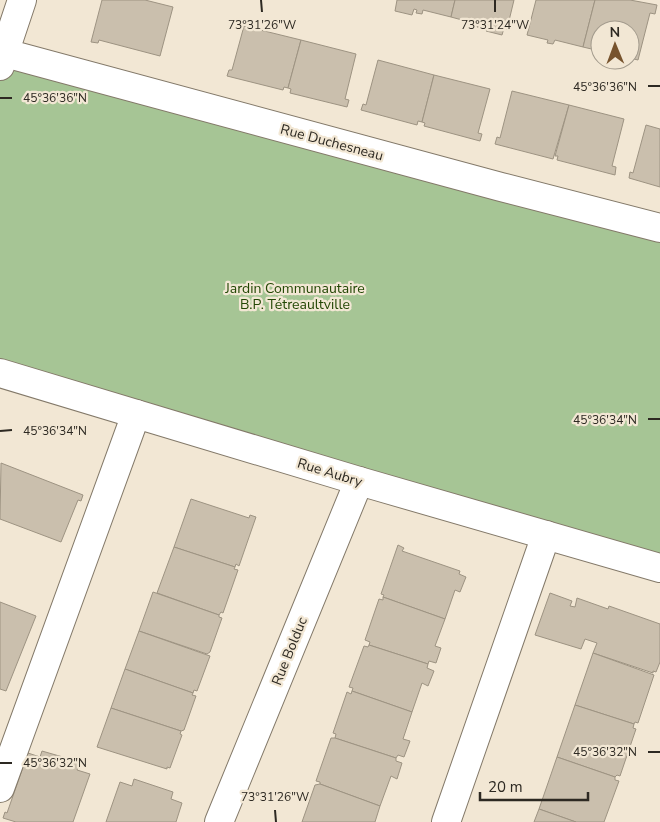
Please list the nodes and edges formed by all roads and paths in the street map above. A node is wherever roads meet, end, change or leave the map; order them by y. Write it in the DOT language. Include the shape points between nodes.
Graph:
graph roads {
  1 [pos="22,0"];
  2 [pos="2,60"];
  3 [pos="660,228"];
  4 [pos="0,374"];
  5 [pos="136,414"];
  6 [pos="359,481"];
  7 [pos="546,534"];
  8 [pos="660,568"];
  9 [pos="0,788"];
  10 [pos="219,822"];
  11 [pos="446,822"];
  1 -- 2 [label="street"];
  2 -- 3 [label="street, Rue Duchesneau"];
  4 -- 5 [label="street, Rue Aubry"];
  5 -- 6 [label="street, Rue Aubry"];
  5 -- 9 [label="street"];
  6 -- 7 [label="street, Rue Aubry"];
  6 -- 10 [label="street, Rue Bolduc"];
  7 -- 8 [label="street, Rue Aubry"];
  7 -- 11 [label="street"];
}
